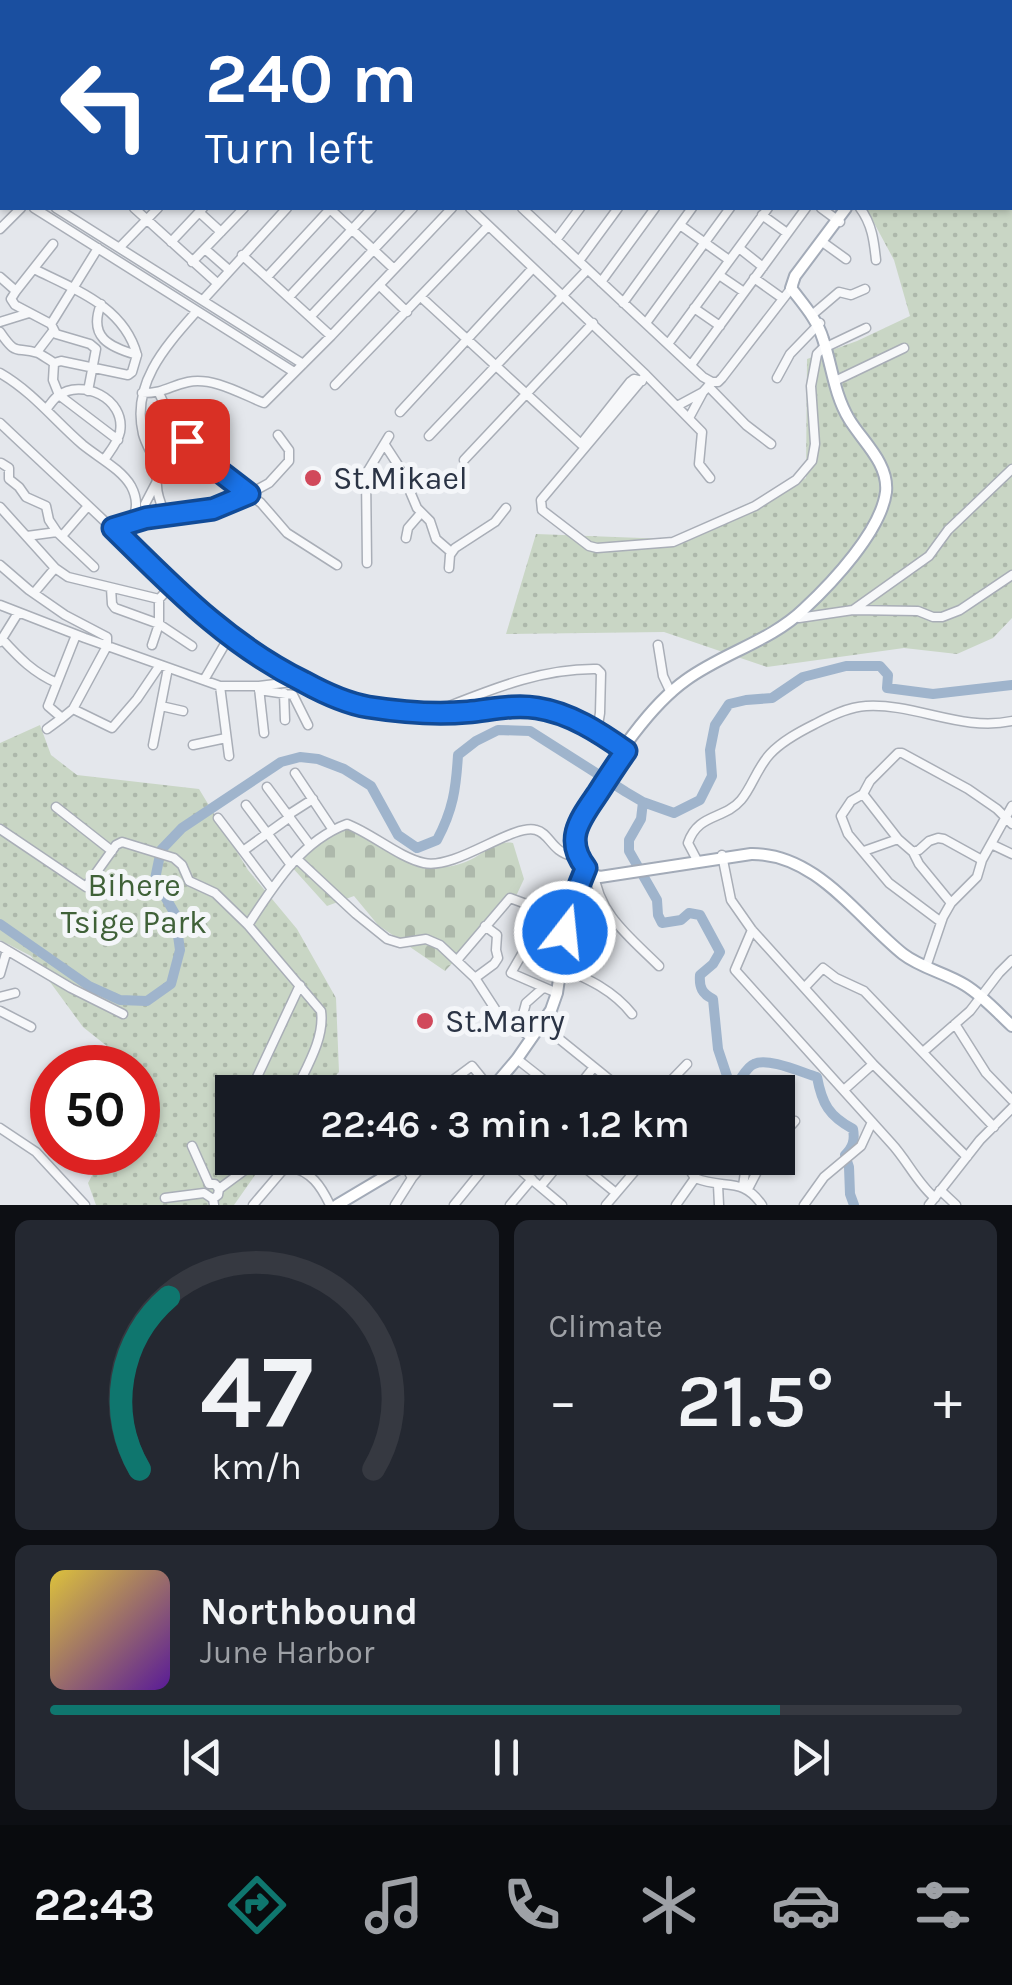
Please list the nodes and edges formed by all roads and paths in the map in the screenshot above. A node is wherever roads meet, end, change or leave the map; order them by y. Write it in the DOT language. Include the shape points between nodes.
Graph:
graph roads {
  1 [pos="18,210"];
  2 [pos="37,210"];
  3 [pos="59,210"];
  4 [pos="136,210"];
  5 [pos="156,210"];
  6 [pos="201,210"];
  7 [pos="242,210"];
  8 [pos="282,210"];
  9 [pos="328,210"];
  10 [pos="332,210"];
  11 [pos="370,210"];
  12 [pos="411,210"];
  13 [pos="450,210"];
  14 [pos="472,210"];
  15 [pos="524,210"];
  16 [pos="541,210"];
  17 [pos="565,210"];
  18 [pos="578,210"];
  19 [pos="617,210"];
  20 [pos="655,210"];
  21 [pos="690,210"];
  22 [pos="728,210"];
  23 [pos="804,210"];
  24 [pos="824,210"];
  25 [pos="846,210"];
  26 [pos="861,210"];
  27 [pos="765,211"];
  28 [pos="574,216"];
  29 [pos="534,219"];
  30 [pos="146,220"];
  31 [pos="839,220"];
  32 [pos="680,224"];
  33 [pos="488,226"];
  34 [pos="0,229"];
  35 [pos="352,229"];
  36 [pos="221,232"];
  37 [pos="787,233"];
  38 [pos="556,240"];
  39 [pos="171,242"];
  40 [pos="704,242"];
  41 [pos="822,242"];
  42 [pos="53,244"];
  43 [pos="120,247"];
  44 [pos="98,248"];
  45 [pos="739,248"];
  46 [pos="205,249"];
  47 [pos="374,250"];
  48 [pos="242,256"];
  49 [pos="846,259"];
  50 [pos="730,260"];
  51 [pos="876,260"];
  52 [pos="579,261"];
  53 [pos="192,262"];
  54 [pos="763,267"];
  55 [pos="534,268"];
  56 [pos="34,269"];
  57 [pos="394,269"];
  58 [pos="229,270"];
  59 [pos="587,270"];
  60 [pos="719,275"];
  61 [pos="0,276"];
  62 [pos="266,276"];
  63 [pos="754,278"];
  64 [pos="601,282"];
  65 [pos="217,283"];
  66 [pos="793,285"];
  67 [pos="76,286"];
  68 [pos="379,286"];
  69 [pos="865,289"];
  70 [pos="744,292"];
  71 [pos="563,296"];
  72 [pos="288,297"];
  73 [pos="421,297"];
  74 [pos="14,298"];
  75 [pos="782,298"];
  76 [pos="204,300"];
  77 [pos="0,303"];
  78 [pos="623,303"];
  79 [pos="101,304"];
  80 [pos="694,308"];
  81 [pos="196,312"];
  82 [pos="407,312"];
  83 [pos="29,313"];
  84 [pos="311,316"];
  85 [pos="14,317"];
  86 [pos="816,319"];
  87 [pos="0,322"];
  88 [pos="646,323"];
  89 [pos="593,324"];
  90 [pos="720,326"];
  91 [pos="52,328"];
  92 [pos="866,328"];
  93 [pos="0,332"];
  94 [pos="331,336"];
  95 [pos="467,340"];
  96 [pos="668,344"];
  97 [pos="828,347"];
  98 [pos="904,348"];
  99 [pos="37,352"];
  100 [pos="137,355"];
  101 [pos="54,363"];
  102 [pos="302,364"];
  103 [pos="494,366"];
  104 [pos="690,366"];
  105 [pos="92,368"];
  106 [pos="294,372"];
  107 [pos="0,373"];
  108 [pos="644,378"];
  109 [pos="777,378"];
  110 [pos="837,380"];
  111 [pos="335,385"];
  112 [pos="707,387"];
  113 [pos="88,391"];
  114 [pos="59,394"];
  115 [pos="142,394"];
  116 [pos="159,394"];
  117 [pos="526,394"];
  118 [pos="678,406"];
  119 [pos="47,408"];
  120 [pos="400,412"];
  121 [pos="689,418"];
  122 [pos="0,422"];
  123 [pos="278,435"];
  124 [pos="390,436"];
  125 [pos="429,436"];
  126 [pos="118,440"];
  127 [pos="771,444"];
  128 [pos="385,445"];
  129 [pos="104,460"];
  130 [pos="464,460"];
  131 [pos="1,463"];
  132 [pos="1012,469"];
  133 [pos="710,478"];
  134 [pos="156,483"];
  135 [pos="249,494"];
  136 [pos="88,506"];
  137 [pos="0,507"];
  138 [pos="506,508"];
  139 [pos="420,513"];
  140 [pos="166,516"];
  141 [pos="146,518"];
  142 [pos="130,523"];
  143 [pos="113,528"];
  144 [pos="59,534"];
  145 [pos="26,536"];
  146 [pos="406,538"];
  147 [pos="452,552"];
  148 [pos="367,563"];
  149 [pos="0,566"];
  150 [pos="337,566"];
  151 [pos="94,567"];
  152 [pos="55,568"];
  153 [pos="449,568"];
  154 [pos="1012,576"];
  155 [pos="171,586"];
  156 [pos="111,588"];
  157 [pos="34,593"];
  158 [pos="159,600"];
  159 [pos="0,605"];
  160 [pos="853,610"];
  161 [pos="18,613"];
  162 [pos="799,618"];
  163 [pos="159,624"];
  164 [pos="76,635"];
  165 [pos="229,637"];
  166 [pos="1,640"];
  167 [pos="152,645"];
  168 [pos="658,645"];
  169 [pos="107,646"];
  170 [pos="192,646"];
  171 [pos="164,667"];
  172 [pos="204,680"];
  173 [pos="300,680"];
  174 [pos="58,683"];
  175 [pos="220,686"];
  176 [pos="259,688"];
  177 [pos="284,693"];
  178 [pos="672,695"];
  179 [pos="161,706"];
  180 [pos="73,709"];
  181 [pos="183,711"];
  182 [pos="430,713"];
  183 [pos="62,718"];
  184 [pos="285,720"];
  185 [pos="1012,721"];
  186 [pos="308,725"];
  187 [pos="47,729"];
  188 [pos="597,731"];
  189 [pos="264,734"];
  190 [pos="226,738"];
  191 [pos="194,744"];
  192 [pos="153,745"];
  193 [pos="624,750"];
  194 [pos="228,756"];
  195 [pos="295,773"];
  196 [pos="267,787"];
  197 [pos="863,794"];
  198 [pos="312,799"];
  199 [pos="246,805"];
  200 [pos="1012,806"];
  201 [pos="56,808"];
  202 [pos="289,816"];
  203 [pos="218,818"];
  204 [pos="1008,821"];
  205 [pos="0,829"];
  206 [pos="334,830"];
  207 [pos="267,833"];
  208 [pos="898,839"];
  209 [pos="991,844"];
  210 [pos="310,845"];
  211 [pos="112,850"];
  212 [pos="243,851"];
  213 [pos="864,851"];
  214 [pos="913,852"];
  215 [pos="1012,854"];
  216 [pos="575,856"];
  217 [pos="722,856"];
  218 [pos="697,860"];
  219 [pos="982,860"];
  220 [pos="294,862"];
  221 [pos="590,872"];
  222 [pos="271,888"];
  223 [pos="951,904"];
  224 [pos="941,922"];
  225 [pos="567,923"];
  226 [pos="248,925"];
  227 [pos="485,926"];
  228 [pos="752,930"];
  229 [pos="3,948"];
  230 [pos="458,959"];
  231 [pos="1012,960"];
  232 [pos="562,961"];
  233 [pos="927,964"];
  234 [pos="659,966"];
  235 [pos="0,974"];
  236 [pos="476,978"];
  237 [pos="0,985"];
  238 [pos="300,985"];
  239 [pos="543,988"];
  240 [pos="805,988"];
  241 [pos="15,993"];
  242 [pos="557,993"];
  243 [pos="984,995"];
  244 [pos="1,997"];
  245 [pos="0,1011"];
  246 [pos="123,1014"];
  247 [pos="632,1014"];
  248 [pos="1012,1017"];
  249 [pos="955,1024"];
  250 [pos="542,1025"];
  251 [pos="1012,1026"];
  252 [pos="31,1027"];
  253 [pos="518,1029"];
  254 [pos="532,1038"];
  255 [pos="923,1052"];
  256 [pos="517,1059"];
  257 [pos="686,1064"];
  258 [pos="873,1064"];
  259 [pos="594,1068"];
  260 [pos="258,1075"];
  261 [pos="302,1075"];
  262 [pos="460,1075"];
  263 [pos="479,1075"];
  264 [pos="504,1075"];
  265 [pos="537,1075"];
  266 [pos="588,1075"];
  267 [pos="602,1075"];
  268 [pos="676,1075"];
  269 [pos="845,1090"];
  270 [pos="1012,1100"];
  271 [pos="1012,1108"];
  272 [pos="872,1122"];
  273 [pos="994,1127"];
  274 [pos="0,1128"];
  275 [pos="192,1146"];
  276 [pos="967,1157"];
  277 [pos="239,1175"];
  278 [pos="391,1175"];
  279 [pos="410,1175"];
  280 [pos="415,1175"];
  281 [pos="478,1175"];
  282 [pos="530,1175"];
  283 [pos="550,1175"];
  284 [pos="594,1175"];
  285 [pos="629,1175"];
  286 [pos="693,1175"];
  287 [pos="746,1175"];
  288 [pos="754,1175"];
  289 [pos="412,1178"];
  290 [pos="532,1178"];
  291 [pos="695,1178"];
  292 [pos="718,1184"];
  293 [pos="541,1186"];
  294 [pos="206,1188"];
  295 [pos="746,1188"];
  296 [pos="220,1189"];
  297 [pos="616,1193"];
  298 [pos="935,1197"];
  299 [pos="165,1198"];
  300 [pos="213,1202"];
  301 [pos="353,1202"];
  302 [pos="85,1205"];
  303 [pos="253,1205"];
  304 [pos="334,1205"];
  305 [pos="395,1205"];
  306 [pos="454,1205"];
  307 [pos="510,1205"];
  308 [pos="562,1205"];
  309 [pos="606,1205"];
  310 [pos="676,1205"];
  311 [pos="719,1205"];
  312 [pos="762,1205"];
  313 [pos="804,1205"];
  314 [pos="956,1205"];
  1 -- 34 [label="street"];
  2 -- 44 [label="street"];
  3 -- 43 [label="street"];
  4 -- 30 [label="street"];
  5 -- 30 [label="street"];
  6 -- 36 [label="street"];
  6 -- 39 [label="street"];
  7 -- 36 [label="street"];
  8 -- 48 [label="street"];
  9 -- 62 [label="street"];
  10 -- 35 [label="street"];
  11 -- 35 [label="street"];
  12 -- 47 [label="street"];
  13 -- 57 [label="street"];
  14 -- 33 [label="street"];
  15 -- 29 [label="street"];
  16 -- 29 [label="street"];
  17 -- 28 [label="street"];
  18 -- 28 [label="street"];
  19 -- 52 [label="street"];
  20 -- 64 [label="street"];
  21 -- 32 [label="street"];
  22 -- 40 [label="street"];
  23 -- 37 [label="street"];
  24 -- 31 [label="street"];
  25 -- 31 [label="main road"];
  26 -- 51 [label="street"];
  27 -- 37 [label="street"];
  27 -- 45 [label="street"];
  28 -- 38 [label="street"];
  29 -- 38 [label="street"];
  30 -- 39 [label="street"];
  30 -- 43 [label="street"];
  31 -- 41 [label="main road"];
  32 -- 40 [label="street"];
  32 -- 78 [label="street"];
  33 -- 55 [label="street"];
  33 -- 73 [label="street"];
  35 -- 47 [label="street"];
  35 -- 72 [label="street"];
  36 -- 46 [label="street"];
  37 -- 54 [label="street"];
  38 -- 52 [label="street"];
  39 -- 53 [label="street"];
  40 -- 50 [label="street"];
  40 -- 88 [label="street"];
  41 -- 49 [label="street"];
  41 -- 66 [label="main road"];
  42 -- 56 [label="street"];
  43 -- 76 [label="street"];
  44 -- 67 [label="street"];
  44 -- 81 [label="street"];
  45 -- 50 [label="street"];
  45 -- 54 [label="street"];
  46 -- 53 [label="street"];
  46 -- 58 [label="street"];
  47 -- 57 [label="street"];
  47 -- 84 [label="street"];
  48 -- 58 [label="street"];
  48 -- 62 [label="street"];
  50 -- 60 [label="street"];
  52 -- 59 [label="street"];
  53 -- 65 [label="street"];
  54 -- 63 [label="street"];
  55 -- 71 [label="street"];
  55 -- 95 [label="street"];
  56 -- 67 [label="street"];
  56 -- 74 [label="street"];
  57 -- 68 [label="street"];
  58 -- 65 [label="street"];
  59 -- 64 [label="street"];
  59 -- 71 [label="street"];
  60 -- 70 [label="street"];
  60 -- 80 [label="street"];
  61 -- 74 [label="street"];
  62 -- 72 [label="street"];
  63 -- 70 [label="street"];
  63 -- 75 [label="street"];
  64 -- 78 [label="street"];
  65 -- 76 [label="street"];
  66 -- 75 [label="street"];
  66 -- 86 [label="main road"];
  67 -- 79 [label="street"];
  67 -- 91 [label="street"];
  68 -- 82 [label="street"];
  68 -- 94 [label="street"];
  69 -- 86 [label="street" via="837,293"];
  70 -- 90 [label="street"];
  71 -- 89 [label="street"];
  71 -- 103 [label="street"];
  72 -- 84 [label="street"];
  73 -- 82 [label="street"];
  73 -- 95 [label="street"];
  74 -- 77 [label="street"];
  74 -- 83 [label="street"];
  74 -- 85 [label="street"];
  75 -- 112 [label="street" via="722,378"];
  76 -- 102 [label="street"];
  78 -- 88 [label="street"];
  79 -- 100 [label="street"];
  79 -- 100 [label="street" via="101,337"];
  80 -- 90 [label="street"];
  80 -- 96 [label="street"];
  81 -- 106 [label="street"];
  81 -- 115 [label="street" via="160,354"];
  82 -- 111 [label="street"];
  83 -- 85 [label="street"];
  83 -- 91 [label="street"];
  84 -- 94 [label="street"];
  85 -- 87 [label="street"];
  86 -- 97 [label="main road"];
  86 -- 109 [label="street"];
  88 -- 96 [label="street"];
  89 -- 108 [label="street"];
  89 -- 117 [label="street"];
  90 -- 104 [label="street"];
  91 -- 99 [label="street"];
  91 -- 105 [label="street" via="94,346"];
  92 -- 97 [label="street"];
  93 -- 99 [label="street" via="13,349"];
  94 -- 102 [label="street"];
  95 -- 103 [label="street"];
  95 -- 120 [label="street"];
  96 -- 104 [label="street"];
  97 -- 108 [label="street" via="815,357 811,386 814,457 796,480 674,542 594,548 542,510 540,500"];
  97 -- 110 [label="main road"];
  97 -- 178 [label="main road" via="841,403 884,472 882,506 806,607 687,679"];
  98 -- 110 [label="street"];
  99 -- 101 [label="street"];
  100 -- 105 [label="street" via="128,375"];
  101 -- 105 [label="street"];
  101 -- 114 [label="street"];
  102 -- 106 [label="street"];
  103 -- 117 [label="street"];
  103 -- 125 [label="street"];
  104 -- 112 [label="street"];
  105 -- 113 [label="street"];
  106 -- 116 [label="street" via="264,404 206,382"];
  107 -- 119 [label="street"];
  108 -- 117 [label="street" via="632,380 581,444"];
  108 -- 118 [label="street"];
  110 -- 162 [label="main road" via="847,410 886,467 888,496 869,537"];
  112 -- 118 [label="street"];
  112 -- 121 [label="street"];
  112 -- 127 [label="street"];
  113 -- 114 [label="street"];
  113 -- 126 [label="street" via="114,406"];
  114 -- 119 [label="street"];
  114 -- 126 [label="street"];
  115 -- 116 [label="street"];
  115 -- 134 [label="street" via="142,430"];
  116 -- 135 [label="street" via="198,454"];
  117 -- 130 [label="street"];
  118 -- 121 [label="street"];
  119 -- 129 [label="street"];
  121 -- 133 [label="street" via="704,435 700,464"];
  122 -- 136 [label="street"];
  123 -- 135 [label="street" via="289,461"];
  124 -- 128 [label="street"];
  126 -- 129 [label="street"];
  128 -- 139 [label="street"];
  128 -- 148 [label="street" via="366,474"];
  129 -- 142 [label="street" via="136,498"];
  131 -- 144 [label="street" via="24,495 46,506"];
  132 -- 160 [label="street" via="930,556"];
  134 -- 140 [label="street"];
  134 -- 141 [label="street" via="144,504"];
  135 -- 140 [label="street" via="213,509"];
  135 -- 150 [label="street" via="287,533"];
  136 -- 143 [label="street"];
  136 -- 144 [label="street"];
  137 -- 145 [label="street"];
  138 -- 147 [label="street"];
  139 -- 146 [label="street"];
  139 -- 147 [label="street"];
  140 -- 141 [label="street"];
  141 -- 142 [label="street"];
  142 -- 143 [label="street"];
  143 -- 155 [label="street"];
  144 -- 145 [label="street"];
  144 -- 151 [label="street"];
  145 -- 152 [label="street"];
  147 -- 153 [label="street"];
  149 -- 157 [label="street"];
  152 -- 156 [label="street"];
  152 -- 157 [label="street"];
  154 -- 160 [label="street" via="949,616"];
  155 -- 158 [label="street"];
  155 -- 165 [label="street"];
  156 -- 158 [label="street"];
  156 -- 163 [label="street" via="116,608"];
  157 -- 169 [label="street" via="104,635"];
  158 -- 163 [label="street"];
  159 -- 161 [label="street"];
  160 -- 162 [label="street"];
  161 -- 164 [label="street"];
  161 -- 166 [label="street"];
  162 -- 178 [label="main road"];
  163 -- 167 [label="street"];
  163 -- 170 [label="street"];
  164 -- 169 [label="street"];
  164 -- 174 [label="street"];
  165 -- 172 [label="street"];
  165 -- 173 [label="street"];
  166 -- 174 [label="street"];
  168 -- 178 [label="street"];
  169 -- 171 [label="street"];
  169 -- 180 [label="street"];
  171 -- 172 [label="street"];
  171 -- 179 [label="street"];
  171 -- 180 [label="street" via="112,728"];
  172 -- 175 [label="street"];
  173 -- 176 [label="street"];
  173 -- 182 [label="street" via="357,704"];
  174 -- 183 [label="street" via="48,707"];
  175 -- 176 [label="street"];
  175 -- 190 [label="street"];
  176 -- 177 [label="street"];
  176 -- 189 [label="street"];
  177 -- 184 [label="street"];
  177 -- 186 [label="street" via="295,698"];
  178 -- 193 [label="main road"];
  179 -- 181 [label="street"];
  179 -- 192 [label="street"];
  180 -- 183 [label="street"];
  182 -- 188 [label="street" via="536,708"];
  182 -- 188 [label="street" via="547,673 598,670"];
  183 -- 187 [label="street"];
  185 -- 218 [label="street" via="965,722 867,706 842,712 775,749 738,803 696,827 688,842"];
  188 -- 193 [label="street"];
  190 -- 191 [label="street"];
  190 -- 194 [label="street"];
  193 -- 216 [label="main road" via="576,831"];
  195 -- 198 [label="street"];
  196 -- 202 [label="street"];
  197 -- 204 [label="street" via="902,753 968,789"];
  197 -- 208 [label="street"];
  197 -- 213 [label="street" via="841,816"];
  198 -- 202 [label="street"];
  198 -- 206 [label="street"];
  199 -- 207 [label="street"];
  200 -- 204 [label="street"];
  201 -- 211 [label="street"];
  202 -- 207 [label="street"];
  202 -- 210 [label="street"];
  203 -- 212 [label="street"];
  204 -- 209 [label="street"];
  205 -- 211 [label="street" via="86,887"];
  206 -- 210 [label="street"];
  206 -- 216 [label="street" via="350,824 428,864 532,829"];
  207 -- 212 [label="street"];
  207 -- 220 [label="street"];
  208 -- 213 [label="street"];
  208 -- 214 [label="street"];
  209 -- 215 [label="street"];
  209 -- 219 [label="street"];
  210 -- 220 [label="street"];
  211 -- 226 [label="street" via="122,842 168,854 193,884 215,893"];
  212 -- 222 [label="street"];
  213 -- 224 [label="street" via="889,883"];
  214 -- 219 [label="street" via="938,838"];
  214 -- 223 [label="street"];
  216 -- 221 [label="main road"];
  217 -- 218 [label="main road"];
  217 -- 228 [label="street" via="731,900"];
  217 -- 233 [label="main road" via="762,854 796,862 903,953"];
  218 -- 221 [label="main road"];
  219 -- 223 [label="street" via="977,877"];
  220 -- 222 [label="street"];
  220 -- 230 [label="street" via="388,940 432,941"];
  221 -- 225 [label="main road"];
  221 -- 234 [label="street" via="608,914"];
  222 -- 226 [label="street"];
  223 -- 224 [label="street"];
  224 -- 233 [label="street"];
  225 -- 227 [label="street" via="510,898"];
  225 -- 232 [label="main road"];
  226 -- 238 [label="street"];
  227 -- 230 [label="street"];
  227 -- 236 [label="street" via="496,933 498,958"];
  228 -- 240 [label="street"];
  228 -- 269 [label="street" via="734,970"];
  229 -- 235 [label="street"];
  229 -- 246 [label="street"];
  230 -- 236 [label="street"];
  231 -- 243 [label="street"];
  232 -- 239 [label="street" via="533,935 512,974"];
  232 -- 242 [label="main road"];
  232 -- 247 [label="street"];
  233 -- 243 [label="main road"];
  236 -- 253 [label="street" via="491,1006"];
  237 -- 244 [label="street"];
  238 -- 260 [label="street"];
  238 -- 261 [label="street" via="322,1021"];
  239 -- 242 [label="street"];
  239 -- 253 [label="street" via="526,1003"];
  240 -- 255 [label="street" via="820,969 827,970 864,991"];
  240 -- 258 [label="street"];
  241 -- 244 [label="street"];
  242 -- 250 [label="main road"];
  243 -- 248 [label="main road"];
  243 -- 249 [label="street"];
  243 -- 251 [label="main road"];
  245 -- 252 [label="street"];
  249 -- 255 [label="street"];
  249 -- 270 [label="street"];
  250 -- 254 [label="main road"];
  250 -- 259 [label="street"];
  253 -- 254 [label="street"];
  254 -- 256 [label="main road"];
  255 -- 273 [label="street"];
  256 -- 264 [label="main road"];
  256 -- 265 [label="street"];
  257 -- 268 [label="street"];
  258 -- 269 [label="street"];
  258 -- 276 [label="street"];
  259 -- 266 [label="street"];
  259 -- 267 [label="street"];
  262 -- 263 [label="street" via="472,1066"];
  269 -- 272 [label="street"];
  271 -- 273 [label="street"];
  272 -- 298 [label="street"];
  272 -- 313 [label="street" via="862,1146 824,1177"];
  273 -- 276 [label="street"];
  274 -- 302 [label="street" via="36,1152"];
  275 -- 294 [label="street"];
  276 -- 298 [label="street"];
  277 -- 296 [label="street"];
  278 -- 301 [label="main road"];
  279 -- 289 [label="street"];
  280 -- 289 [label="street"];
  281 -- 306 [label="street"];
  282 -- 290 [label="street"];
  283 -- 293 [label="street"];
  284 -- 297 [label="street"];
  285 -- 297 [label="street"];
  286 -- 291 [label="street"];
  287 -- 295 [label="street"];
  288 -- 295 [label="street"];
  289 -- 305 [label="street"];
  290 -- 293 [label="street"];
  290 -- 307 [label="street"];
  291 -- 292 [label="street"];
  291 -- 310 [label="street"];
  292 -- 295 [label="street"];
  292 -- 311 [label="street"];
  293 -- 308 [label="street"];
  294 -- 296 [label="street"];
  294 -- 299 [label="street"];
  294 -- 300 [label="street"];
  295 -- 312 [label="street"];
  296 -- 300 [label="street"];
  297 -- 309 [label="street"];
  298 -- 314 [label="street"];
  301 -- 304 [label="main road"];
  303 -- 304 [label="street" via="290,1167 311,1176"];
}
